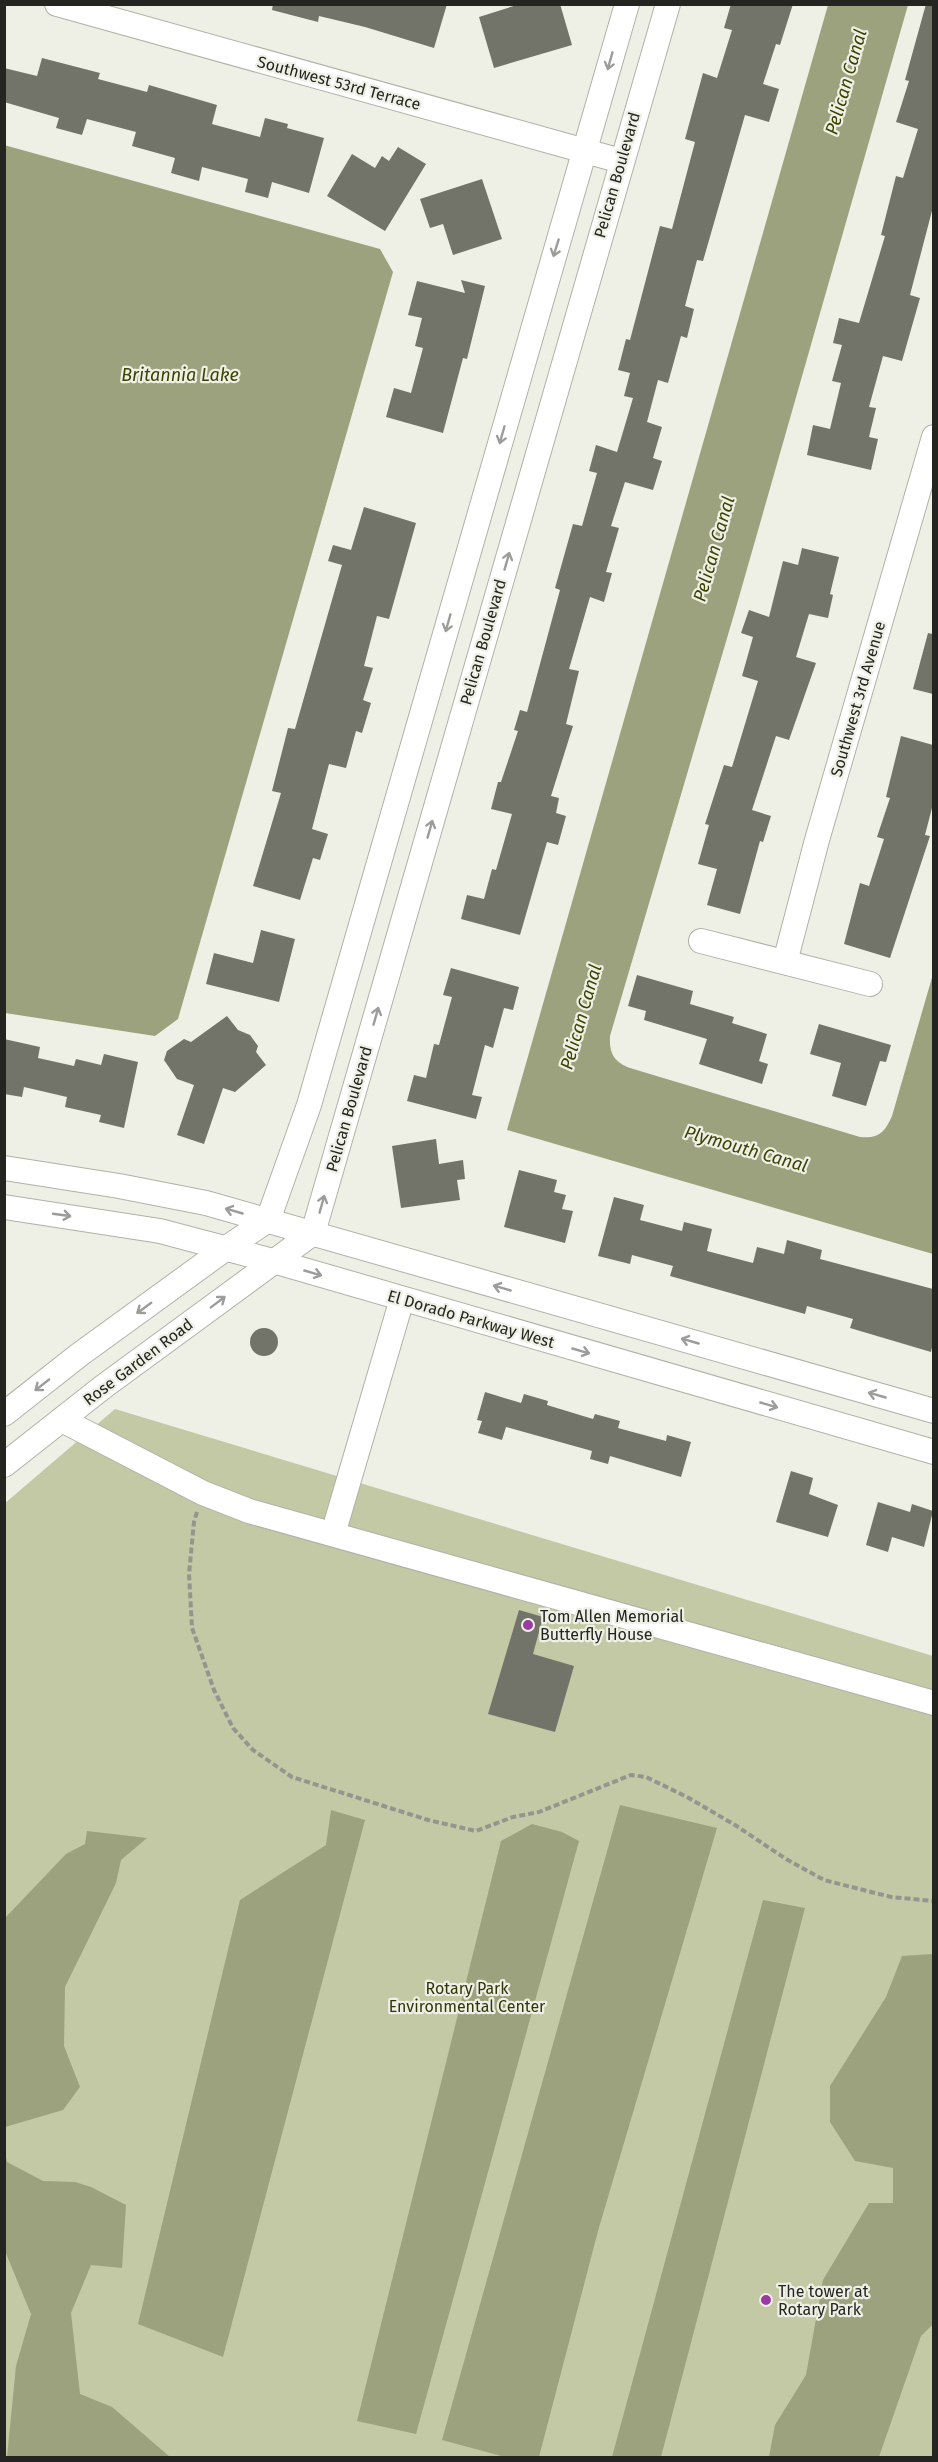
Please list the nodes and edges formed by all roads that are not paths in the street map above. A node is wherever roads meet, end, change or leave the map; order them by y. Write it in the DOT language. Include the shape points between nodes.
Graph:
graph roads {
  1 [pos="57,4"];
  2 [pos="627,4"];
  3 [pos="668,4"];
  4 [pos="585,150"];
  5 [pos="621,161"];
  6 [pos="933,437"];
  7 [pos="701,941"];
  8 [pos="785,962"];
  9 [pos="870,984"];
  10 [pos="4,1168"];
  11 [pos="4,1207"];
  12 [pos="268,1220"];
  13 [pos="313,1233"];
  14 [pos="225,1249"];
  15 [pos="273,1261"];
  16 [pos="402,1299"];
  17 [pos="751,1359"];
  18 [pos="739,1396"];
  19 [pos="933,1411"];
  20 [pos="4,1414"];
  21 [pos="62,1420"];
  22 [pos="933,1452"];
  23 [pos="4,1465"];
  24 [pos="333,1534"];
  25 [pos="933,1703"];
  1 -- 4 [label="street, Southwest 53rd Terrace"];
  2 -- 4 [label="street, one-way"];
  3 -- 5 [label="street, Pelican Boulevard"];
  4 -- 5 [label="street, Southwest 53rd Terrace"];
  4 -- 12 [label="street, one-way" via="309,1105"];
  13 -- 5 [label="street, Pelican Boulevard, one-way"];
  6 -- 8 [label="street, Southwest 3rd Avenue"];
  7 -- 8 [label="street"];
  8 -- 9 [label="street"];
  12 -- 10 [label="street, one-way" via="163,1194"];
  11 -- 14 [label="street, El Dorado Parkway West, one-way" via="160,1231"];
  12 -- 13 [label="street"];
  12 -- 14 [label="street"];
  13 -- 15 [label="street"];
  17 -- 13 [label="street, one-way"];
  14 -- 15 [label="street, El Dorado Parkway West"];
  14 -- 20 [label="street, one-way"];
  15 -- 16 [label="street, El Dorado Parkway West, one-way"];
  21 -- 15 [label="street, Rose Garden Road, one-way"];
  16 -- 18 [label="street, El Dorado Parkway West, one-way"];
  16 -- 24 [label="street"];
  17 -- 18 [label="street"];
  19 -- 17 [label="street, one-way"];
  18 -- 22 [label="street, El Dorado Parkway West, one-way"];
  21 -- 23 [label="street, Rose Garden Road"];
  21 -- 24 [label="street" via="202,1493 249,1511"];
  24 -- 25 [label="street"];
}
